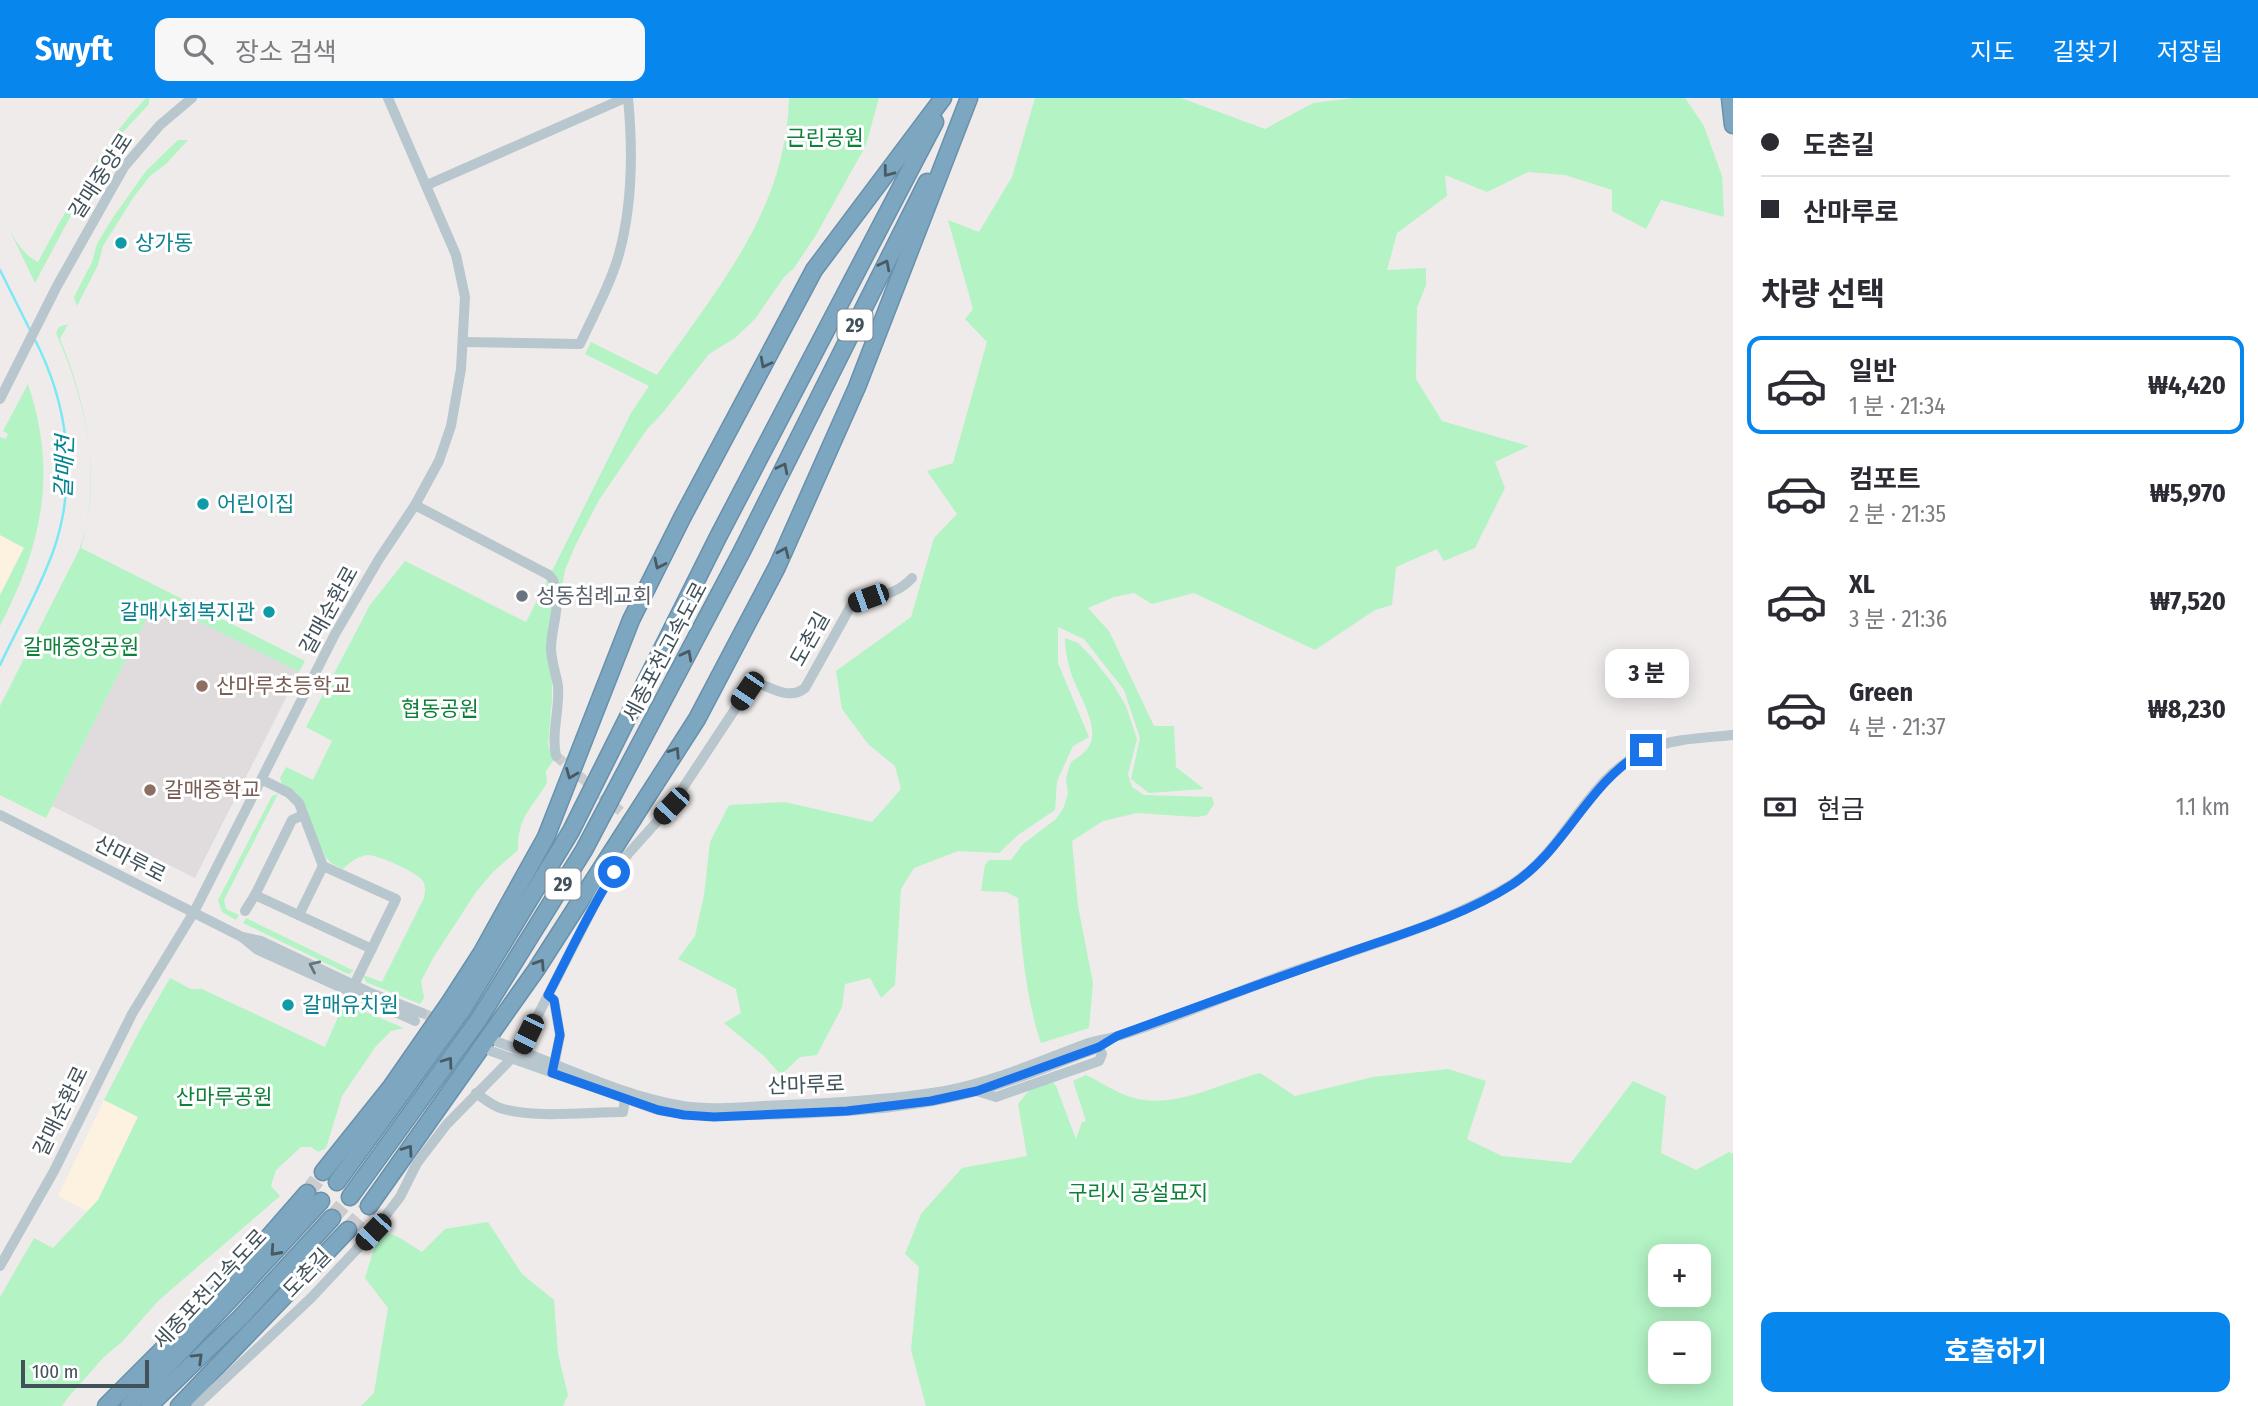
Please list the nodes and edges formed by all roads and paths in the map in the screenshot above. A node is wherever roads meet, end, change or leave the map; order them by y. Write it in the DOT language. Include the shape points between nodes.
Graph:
graph roads {
  1 [pos="192,98"];
  2 [pos="388,98"];
  3 [pos="626,98"];
  4 [pos="945,98"];
  5 [pos="969,98"];
  6 [pos="1729,98"];
  7 [pos="1732,120"];
  8 [pos="427,185"];
  9 [pos="464,342"];
  10 [pos="0,399"];
  11 [pos="415,505"];
  12 [pos="912,578"];
  13 [pos="1733,735"];
  14 [pos="556,756"];
  15 [pos="263,780"];
  16 [pos="0,815"];
  17 [pos="303,815"];
  18 [pos="323,866"];
  19 [pos="255,895"];
  20 [pos="245,911"];
  21 [pos="194,912"];
  22 [pos="299,915"];
  23 [pos="242,937"];
  24 [pos="372,948"];
  25 [pos="355,985"];
  26 [pos="548,995"];
  27 [pos="1097,1044"];
  28 [pos="520,1050"];
  29 [pos="511,1059"];
  30 [pos="554,1069"];
  31 [pos="476,1093"];
  32 [pos="626,1094"];
  33 [pos="323,1172"];
  34 [pos="337,1182"];
  35 [pos="350,1197"];
  36 [pos="369,1206"];
  37 [pos="332,1218"];
  38 [pos="348,1230"];
  39 [pos="0,1266"];
  40 [pos="106,1406"];
  41 [pos="129,1406"];
  42 [pos="149,1406"];
  43 [pos="179,1406"];
  44 [pos="196,1406"];
  1 -- 10 [label="street, 갈매중앙로" via="160,125 124,167"];
  2 -- 8 [label="street, 갈매순환로"];
  3 -- 8 [label="street"];
  3 -- 9 [label="street" via="631,133 628,212 609,282 580,344"];
  4 -- 33 [label="highway, one-way" via="814,271 631,620 546,837 481,954 391,1087"];
  4 -- 34 [label="highway, 세종포천고속도로 / 29" via="571,831 463,1009"];
  35 -- 5 [label="highway, 세종포천고속도로 / 29, one-way" via="479,1019 584,850 742,551"];
  36 -- 5 [label="highway, one-way" via="536,970 697,719 777,567 857,387"];
  6 -- 7 [label="highway"];
  8 -- 9 [label="street, 갈매순환로" via="456,255 465,297"];
  9 -- 11 [label="street, 갈매순환로" via="451,426 439,461"];
  11 -- 14 [label="street" via="554,580 557,594 551,647 558,686"];
  11 -- 15 [label="street, 갈매순환로" via="335,634"];
  12 -- 26 [label="street, 도촌길" via="890,594 852,604 805,688 790,695 754,684 671,806 643,829 601,892"];
  13 -- 27 [label="street, 산마루로" via="1669,743 1635,756 1608,777 1534,868 1481,901"];
  15 -- 17 [label="street" via="295,797"];
  15 -- 21 [label="street, 갈매순환로"];
  16 -- 21 [label="street, 산마루로"];
  17 -- 18 [label="street"];
  17 -- 19 [label="street" via="292,820"];
  18 -- 22 [label="street"];
  18 -- 24 [label="street" via="396,899"];
  19 -- 20 [label="street"];
  19 -- 22 [label="street"];
  21 -- 23 [label="street, 산마루로"];
  21 -- 39 [label="street, 갈매순환로" via="132,1014 54,1171"];
  22 -- 24 [label="street"];
  25 -- 23 [label="street, 산마루로, one-way" via="261,941"];
  23 -- 25 [label="street, 산마루로" via="258,950 418,1017"];
  24 -- 25 [label="street"];
  26 -- 28 [label="street, 도촌길"];
  26 -- 30 [label="street" via="554,1000 560,1035"];
  27 -- 32 [label="street, 산마루로" via="946,1091 853,1102 685,1106"];
  27 -- 32 [label="street, 산마루로" via="977,1091 847,1111 714,1117 658,1110"];
  28 -- 29 [label="street, 산마루로" via="494,1046"];
  28 -- 30 [label="street, 산마루로"];
  29 -- 30 [label="street, 산마루로"];
  29 -- 31 [label="street, 도촌길"];
  30 -- 32 [label="street, 산마루로"];
  31 -- 32 [label="street" via="497,1107 551,1113 623,1112"];
  31 -- 44 [label="street, 도촌길" via="425,1153 373,1232 311,1298"];
  42 -- 37 [label="highway, 세종포천고속도로, one-way"];
  38 -- 43 [label="highway"];
  40 -- 41 [label="highway, 세종포천고속도로, one-way" via="314,1197 243,1286"];
}
